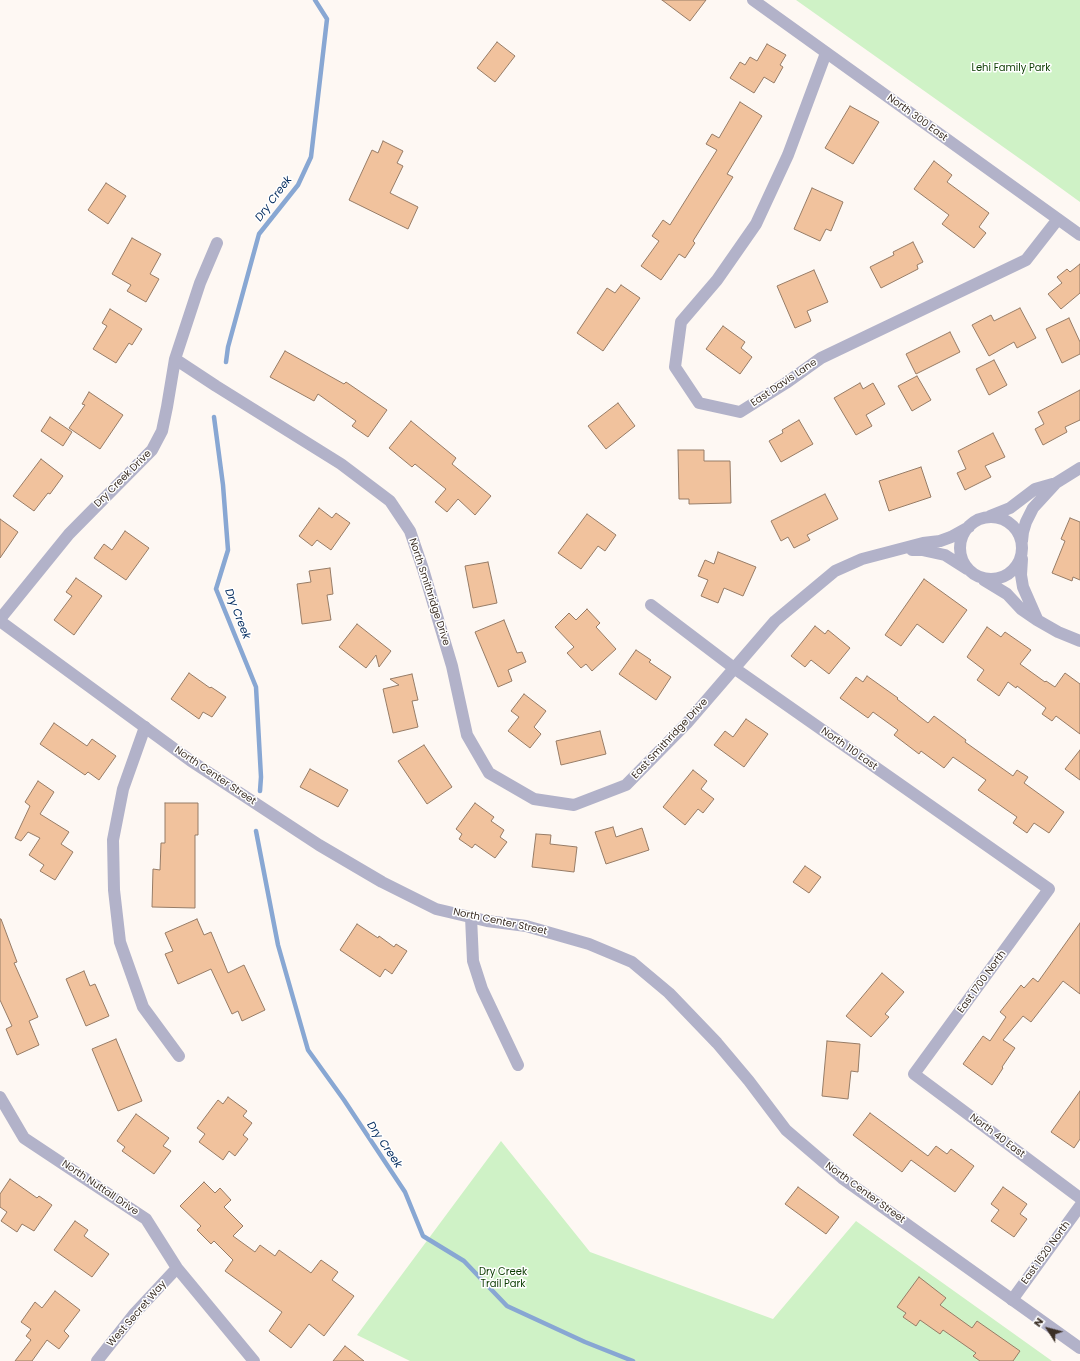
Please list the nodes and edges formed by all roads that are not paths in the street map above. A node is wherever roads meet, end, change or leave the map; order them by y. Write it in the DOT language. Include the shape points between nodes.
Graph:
graph roads {
  1 [pos="753,0"];
  2 [pos="826,53"];
  3 [pos="1058,219"];
  4 [pos="1080,235"];
  5 [pos="217,243"];
  6 [pos="175,359"];
  7 [pos="1080,468"];
  8 [pos="1056,483"];
  9 [pos="987,518"];
  10 [pos="969,527"];
  11 [pos="899,550"];
  12 [pos="1022,552"];
  13 [pos="968,570"];
  14 [pos="979,577"];
  15 [pos="651,605"];
  16 [pos="0,620"];
  17 [pos="1037,620"];
  18 [pos="1080,641"];
  19 [pos="734,668"];
  20 [pos="145,727"];
  21 [pos="574,806"];
  22 [pos="1049,889"];
  23 [pos="471,917"];
  24 [pos="179,1056"];
  25 [pos="518,1065"];
  26 [pos="914,1074"];
  27 [pos="0,1097"];
  28 [pos="1080,1198"];
  29 [pos="1080,1206"];
  30 [pos="177,1268"];
  31 [pos="1012,1300"];
  32 [pos="1080,1348"];
  33 [pos="97,1361"];
  34 [pos="254,1361"];
  1 -- 2 [label="street, North 300 East"];
  2 -- 3 [label="street, North 300 East"];
  2 -- 3 [label="street, East Davis Lane" via="788,156 756,224 717,280 680,322 675,367 699,403 740,412 821,358 1026,260"];
  3 -- 4 [label="street, North 300 East"];
  5 -- 6 [label="street, Dry Creek Drive" via="200,283"];
  6 -- 16 [label="street, Dry Creek Drive" via="162,431 152,450 69,534"];
  6 -- 21 [label="street, North Smithridge Drive" via="342,464 390,501 410,531 452,666 467,735 489,772 534,799"];
  7 -- 8 [label="street"];
  8 -- 9 [label="street" via="1035,489 1010,508"];
  8 -- 12 [label="street" via="1033,508 1026,522"];
  9 -- 10 [label="street" via="980,519"];
  9 -- 12 [label="street" via="1000,518 1012,525 1020,536"];
  10 -- 11 [label="street" via="940,541"];
  10 -- 13 [label="street" via="960,544 961,558"];
  11 -- 13 [label="street" via="922,550 945,555"];
  11 -- 19 [label="street, East Smithridge Drive" via="862,559 835,571 775,620"];
  12 -- 14 [label="street" via="1016,568 1005,576 992,580"];
  12 -- 17 [label="street" via="1023,587"];
  13 -- 14 [label="street"];
  14 -- 17 [label="street" via="1007,594 1021,609"];
  15 -- 19 [label="street, North 110 East"];
  16 -- 20 [label="street, North Center Street"];
  17 -- 18 [label="street"];
  19 -- 21 [label="street, East Smithridge Drive" via="687,723 626,785"];
  19 -- 22 [label="street, North 110 East"];
  20 -- 23 [label="street, North Center Street" via="319,845 436,909"];
  20 -- 24 [label="street" via="123,790 113,840 114,890 120,942 143,1007"];
  22 -- 26 [label="street, East 1700 North"];
  23 -- 25 [label="street" via="473,961 482,989"];
  23 -- 31 [label="street, North Center Street" via="526,926 589,944 632,962 668,993 717,1043 786,1130 842,1178"];
  26 -- 28 [label="street, North 40 East"];
  27 -- 30 [label="street, North Nuttall Drive" via="24,1138 146,1219"];
  29 -- 31 [label="street, East 1620 North"];
  30 -- 33 [label="street, West Secret Way" via="135,1313"];
  30 -- 34 [label="street, North Nuttall Drive"];
  31 -- 32 [label="street, North Center Street"];
}
